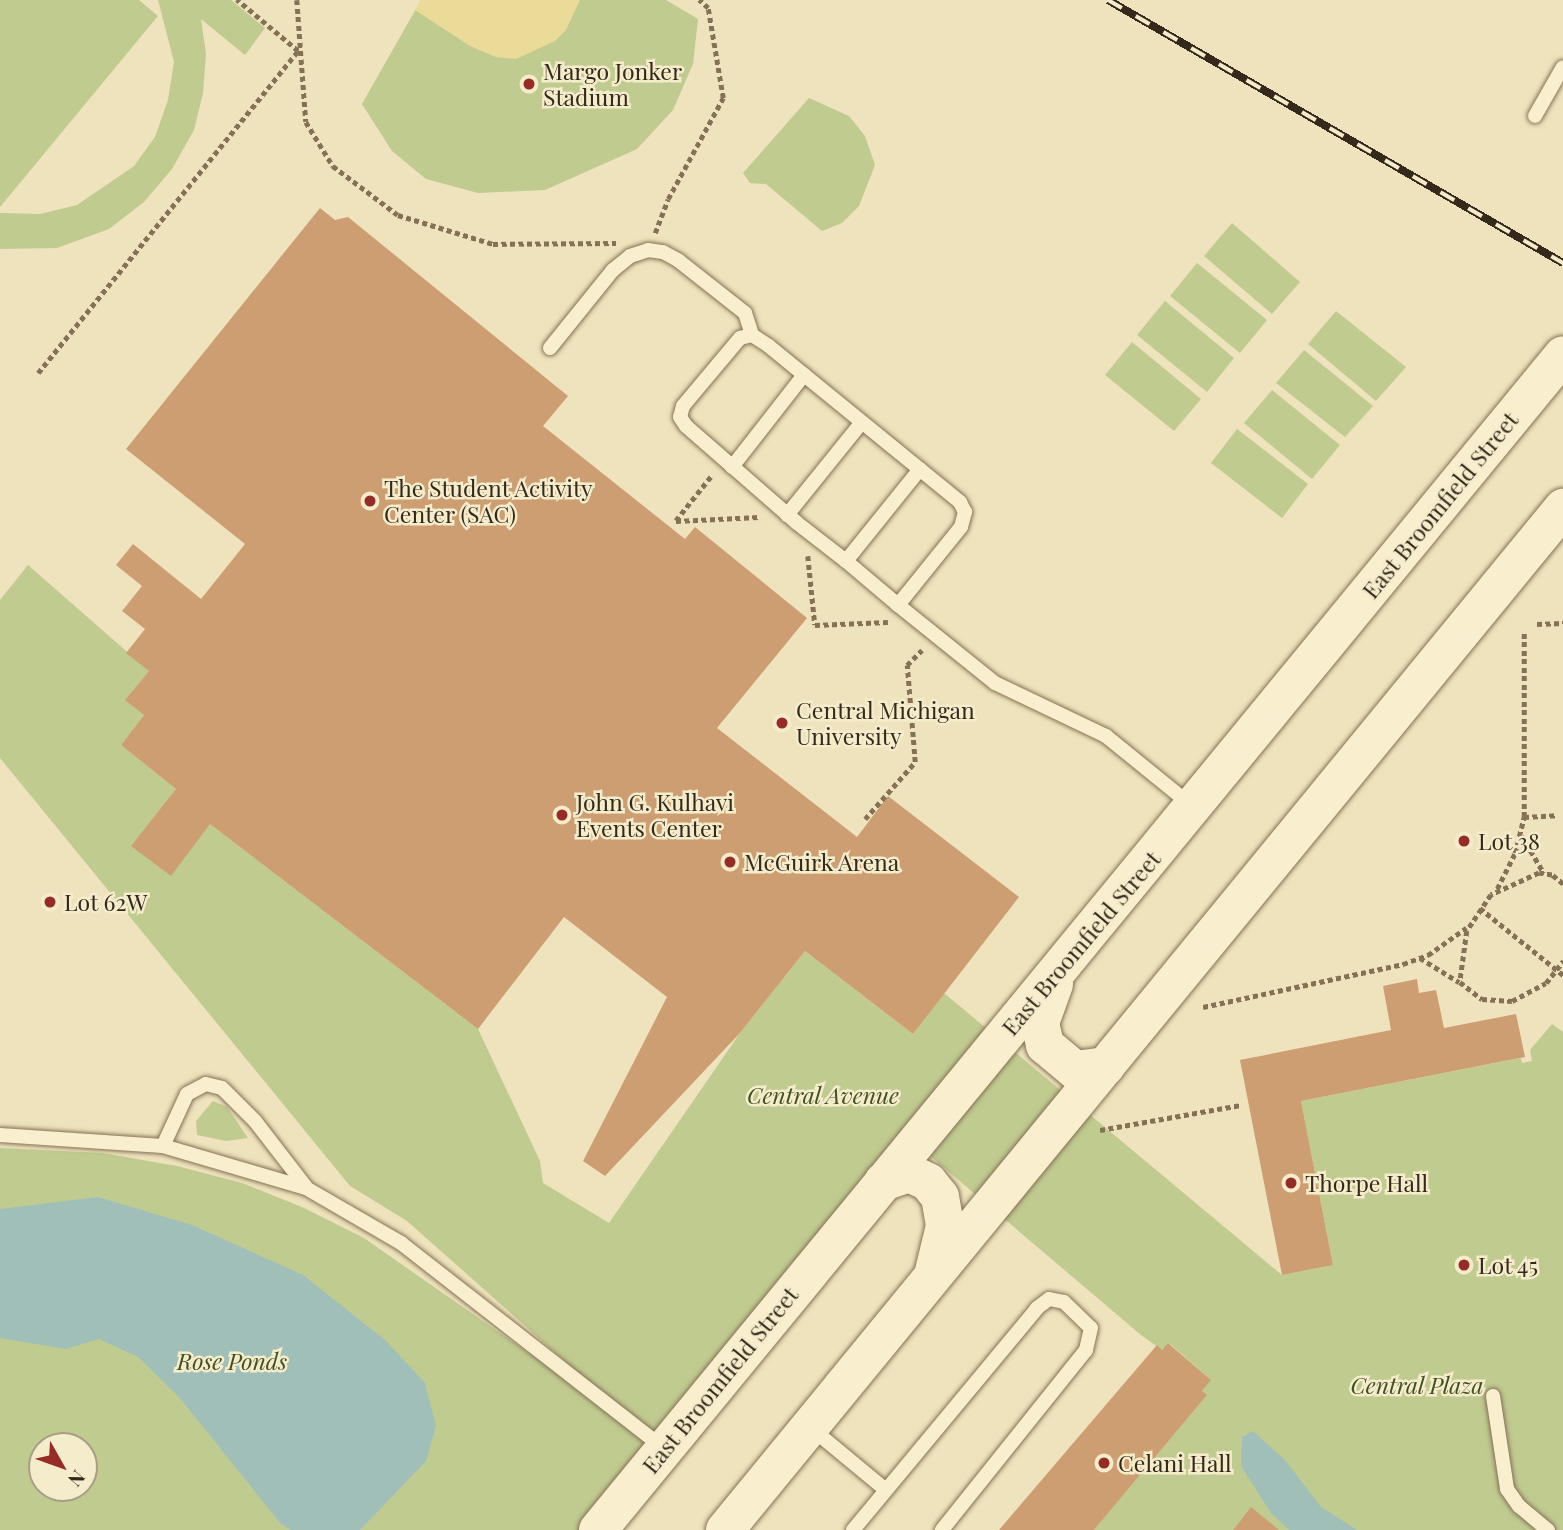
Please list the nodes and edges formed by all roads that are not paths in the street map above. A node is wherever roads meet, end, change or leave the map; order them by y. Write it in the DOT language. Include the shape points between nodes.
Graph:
graph roads {
  1 [pos="1563,67"];
  2 [pos="1535,116"];
  3 [pos="752,335"];
  4 [pos="550,348"];
  5 [pos="1563,355"];
  6 [pos="804,375"];
  7 [pos="862,422"];
  8 [pos="732,467"];
  9 [pos="920,469"];
  10 [pos="1563,508"];
  11 [pos="787,514"];
  12 [pos="846,561"];
  13 [pos="898,605"];
  14 [pos="1193,807"];
  15 [pos="1068,958"];
  16 [pos="1106,1066"];
  17 [pos="0,1135"];
  18 [pos="163,1146"];
  19 [pos="883,1182"];
  20 [pos="306,1188"];
  21 [pos="933,1277"];
  22 [pos="1493,1396"];
  23 [pos="810,1427"];
  24 [pos="664,1449"];
  25 [pos="886,1490"];
  26 [pos="598,1530"];
  27 [pos="724,1530"];
  28 [pos="853,1530"];
  29 [pos="942,1530"];
  30 [pos="1548,1530"];
  1 -- 2 [label="lane"];
  3 -- 4 [label="lane" via="745,313 679,261 648,250 630,256 613,270"];
  3 -- 6 [label="lane"];
  3 -- 8 [label="lane" via="740,338 683,406 680,417"];
  5 -- 14 [label="main road, East Broomfield Street"];
  6 -- 7 [label="lane"];
  6 -- 8 [label="lane"];
  7 -- 9 [label="lane"];
  7 -- 11 [label="lane"];
  8 -- 11 [label="lane"];
  9 -- 12 [label="lane"];
  9 -- 13 [label="lane" via="960,502 965,512 950,542"];
  10 -- 16 [label="main road"];
  11 -- 12 [label="lane"];
  12 -- 13 [label="lane"];
  13 -- 14 [label="lane" via="995,683 1106,736"];
  14 -- 15 [label="main road, East Broomfield Street"];
  15 -- 16 [label="main road" via="1042,1014 1045,1045 1075,1070"];
  15 -- 19 [label="main road, East Broomfield Street"];
  16 -- 21 [label="main road"];
  17 -- 18 [label="lane"];
  18 -- 20 [label="lane"];
  18 -- 20 [label="lane" via="187,1094 206,1084 222,1088 255,1121"];
  19 -- 21 [label="main road" via="909,1173 928,1182 940,1197 945,1226"];
  19 -- 24 [label="main road, East Broomfield Street"];
  20 -- 24 [label="lane" via="401,1244"];
  21 -- 23 [label="main road"];
  22 -- 30 [label="lane" via="1507,1489"];
  23 -- 25 [label="lane"];
  23 -- 27 [label="main road"];
  24 -- 26 [label="main road, East Broomfield Street"];
  25 -- 28 [label="lane"];
  25 -- 29 [label="lane" via="1037,1308 1049,1299 1064,1302 1091,1328 1086,1350"];
}
